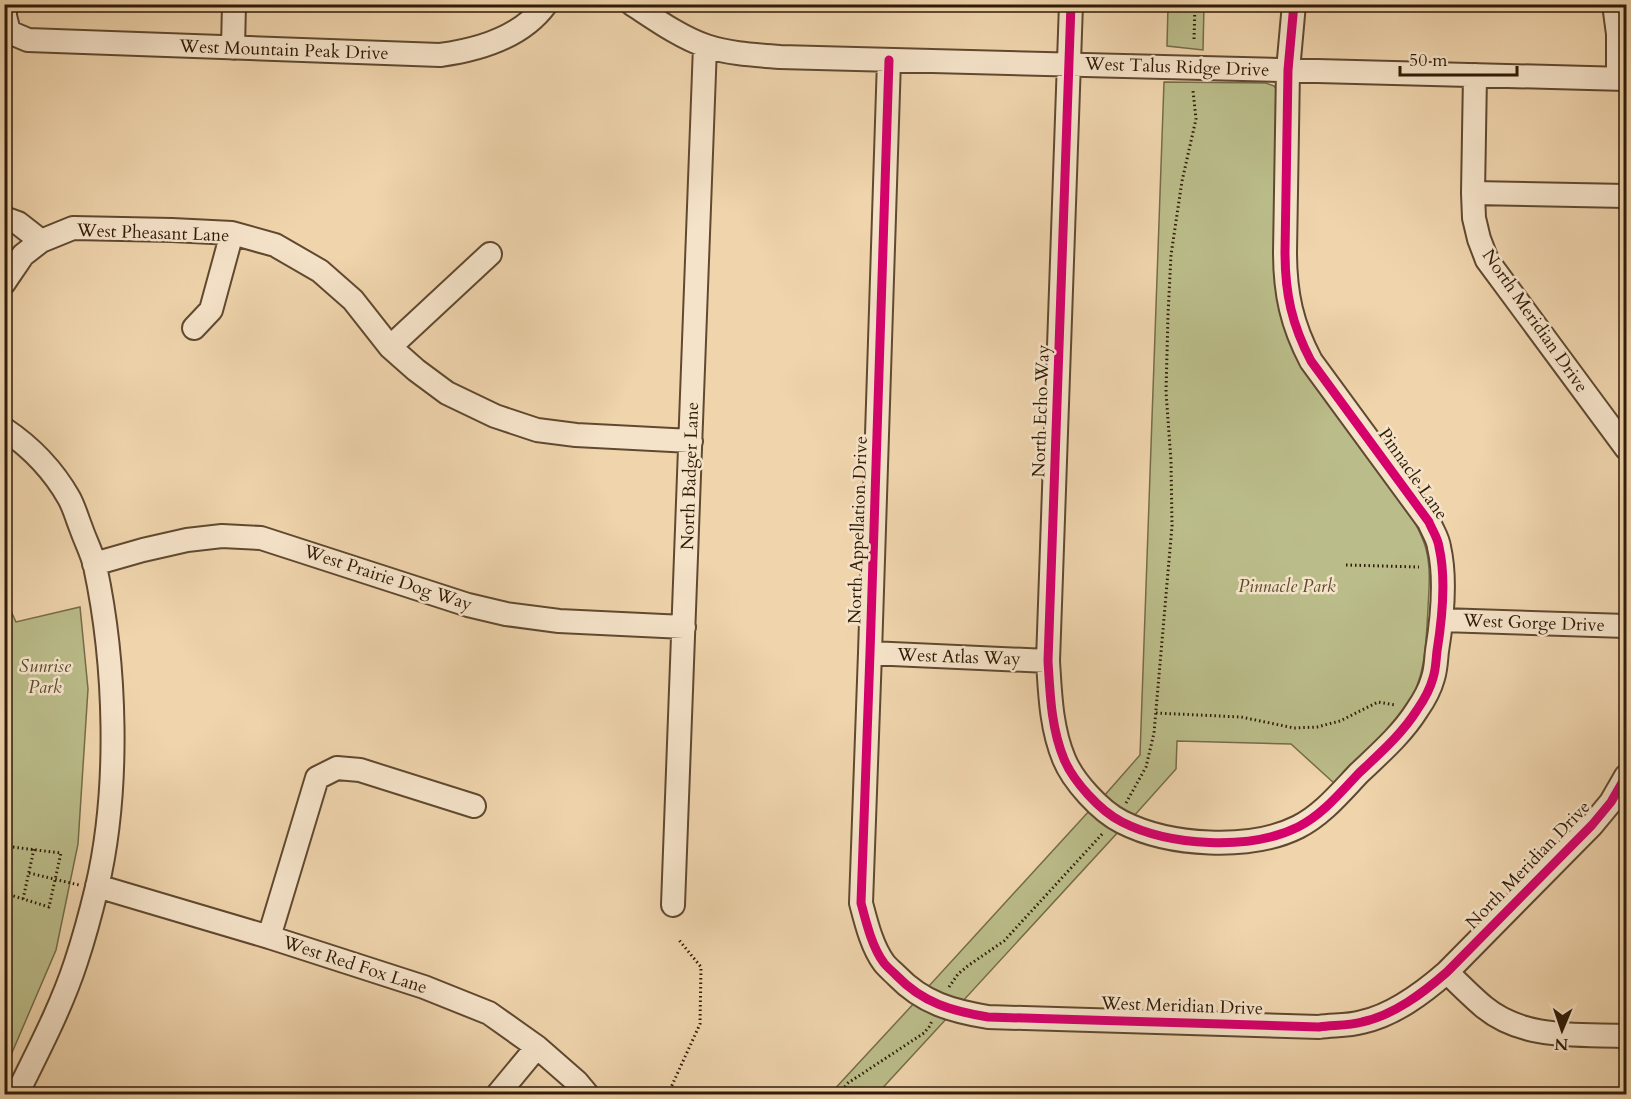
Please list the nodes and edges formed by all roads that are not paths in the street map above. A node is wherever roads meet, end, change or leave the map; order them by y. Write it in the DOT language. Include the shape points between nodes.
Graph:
graph roads {
  1 [pos="5,4"];
  2 [pos="234,4"];
  3 [pos="546,4"];
  4 [pos="632,4"];
  5 [pos="1071,4"];
  6 [pos="1294,4"];
  7 [pos="1614,4"];
  8 [pos="705,46"];
  9 [pos="233,48"];
  10 [pos="888,60"];
  11 [pos="1070,65"];
  12 [pos="1288,70"];
  13 [pos="1475,75"];
  14 [pos="1622,78"];
  15 [pos="1473,193"];
  16 [pos="1626,196"];
  17 [pos="4,218"];
  18 [pos="232,233"];
  19 [pos="32,248"];
  20 [pos="490,254"];
  21 [pos="6,278"];
  22 [pos="194,328"];
  23 [pos="390,347"];
  24 [pos="4,429"];
  25 [pos="1622,435"];
  26 [pos="691,441"];
  27 [pos="94,564"];
  28 [pos="1442,620"];
  29 [pos="1626,626"];
  30 [pos="684,627"];
  31 [pos="870,653"];
  32 [pos="1048,661"];
  33 [pos="1626,776"];
  34 [pos="474,806"];
  35 [pos="1107,811"];
  36 [pos="88,886"];
  37 [pos="673,905"];
  38 [pos="269,937"];
  39 [pos="1447,972"];
  40 [pos="907,986"];
  41 [pos="1626,1036"];
  42 [pos="537,1047"];
  43 [pos="16,1095"];
  44 [pos="498,1095"];
  45 [pos="587,1095"];
  1 -- 9 [label="street, West Mountain Peak Drive" via="9,33 28,40"];
  2 -- 9 [label="street"];
  3 -- 9 [label="street, West Mountain Peak Drive" via="518,30 463,52 429,55"];
  4 -- 8 [label="street, West Talus Ridge Drive"];
  5 -- 11 [label="street, North Echo Way"];
  6 -- 12 [label="street, Pinnacle Lane"];
  7 -- 14 [label="street"];
  8 -- 10 [label="street, West Talus Ridge Drive" via="780,57"];
  8 -- 26 [label="street, North Badger Lane"];
  10 -- 11 [label="street, West Talus Ridge Drive"];
  10 -- 31 [label="street, North Appellation Drive"];
  11 -- 12 [label="street, West Talus Ridge Drive"];
  11 -- 32 [label="street, North Echo Way"];
  12 -- 13 [label="street, West Talus Ridge Drive"];
  12 -- 28 [label="street, Pinnacle Lane" via="1285,283 1291,311 1311,361 1429,522 1439,546"];
  13 -- 14 [label="street, West Talus Ridge Drive"];
  13 -- 15 [label="street, North Meridian Drive"];
  15 -- 16 [label="street"];
  15 -- 25 [label="street, North Meridian Drive" via="1474,218 1487,260"];
  17 -- 19 [label="street" via="18,223"];
  18 -- 19 [label="street, West Pheasant Lane" via="73,228"];
  18 -- 22 [label="street" via="211,310"];
  18 -- 23 [label="street, West Pheasant Lane" via="275,245 320,271 353,300"];
  19 -- 21 [label="street"];
  20 -- 23 [label="street"];
  23 -- 26 [label="street, West Pheasant Lane" via="447,393 495,416 537,430"];
  24 -- 27 [label="street" via="23,441 48,467 69,499"];
  26 -- 30 [label="street, North Badger Lane"];
  27 -- 30 [label="street, West Prairie Dog Way" via="187,540 222,536 261,538 506,614 558,621"];
  27 -- 36 [label="street" via="111,687 112,772 105,840"];
  28 -- 29 [label="street, West Gorge Drive"];
  28 -- 35 [label="street, Pinnacle Lane" via="1434,676 1416,712 1320,813 1299,826 1275,837 1208,842 1146,832"];
  30 -- 37 [label="street, North Badger Lane"];
  31 -- 32 [label="street, West Atlas Way"];
  31 -- 40 [label="street, North Appellation Drive" via="861,903 869,933 884,963"];
  32 -- 35 [label="street, North Echo Way" via="1051,706 1064,760 1081,785"];
  33 -- 39 [label="street, North Meridian Drive" via="1592,825"];
  34 -- 38 [label="street" via="360,770 337,768 317,778"];
  36 -- 38 [label="street, West Red Fox Lane"];
  36 -- 43 [label="street" via="76,961 54,1018"];
  38 -- 42 [label="street, West Red Fox Lane" via="424,987 489,1013"];
  39 -- 40 [label="street, West Meridian Drive" via="1424,992 1386,1014 1362,1023 1319,1027 988,1017 935,1004"];
  39 -- 41 [label="street" via="1485,1008 1524,1029"];
  42 -- 44 [label="street"];
  42 -- 45 [label="street, West Red Fox Lane"];
}
